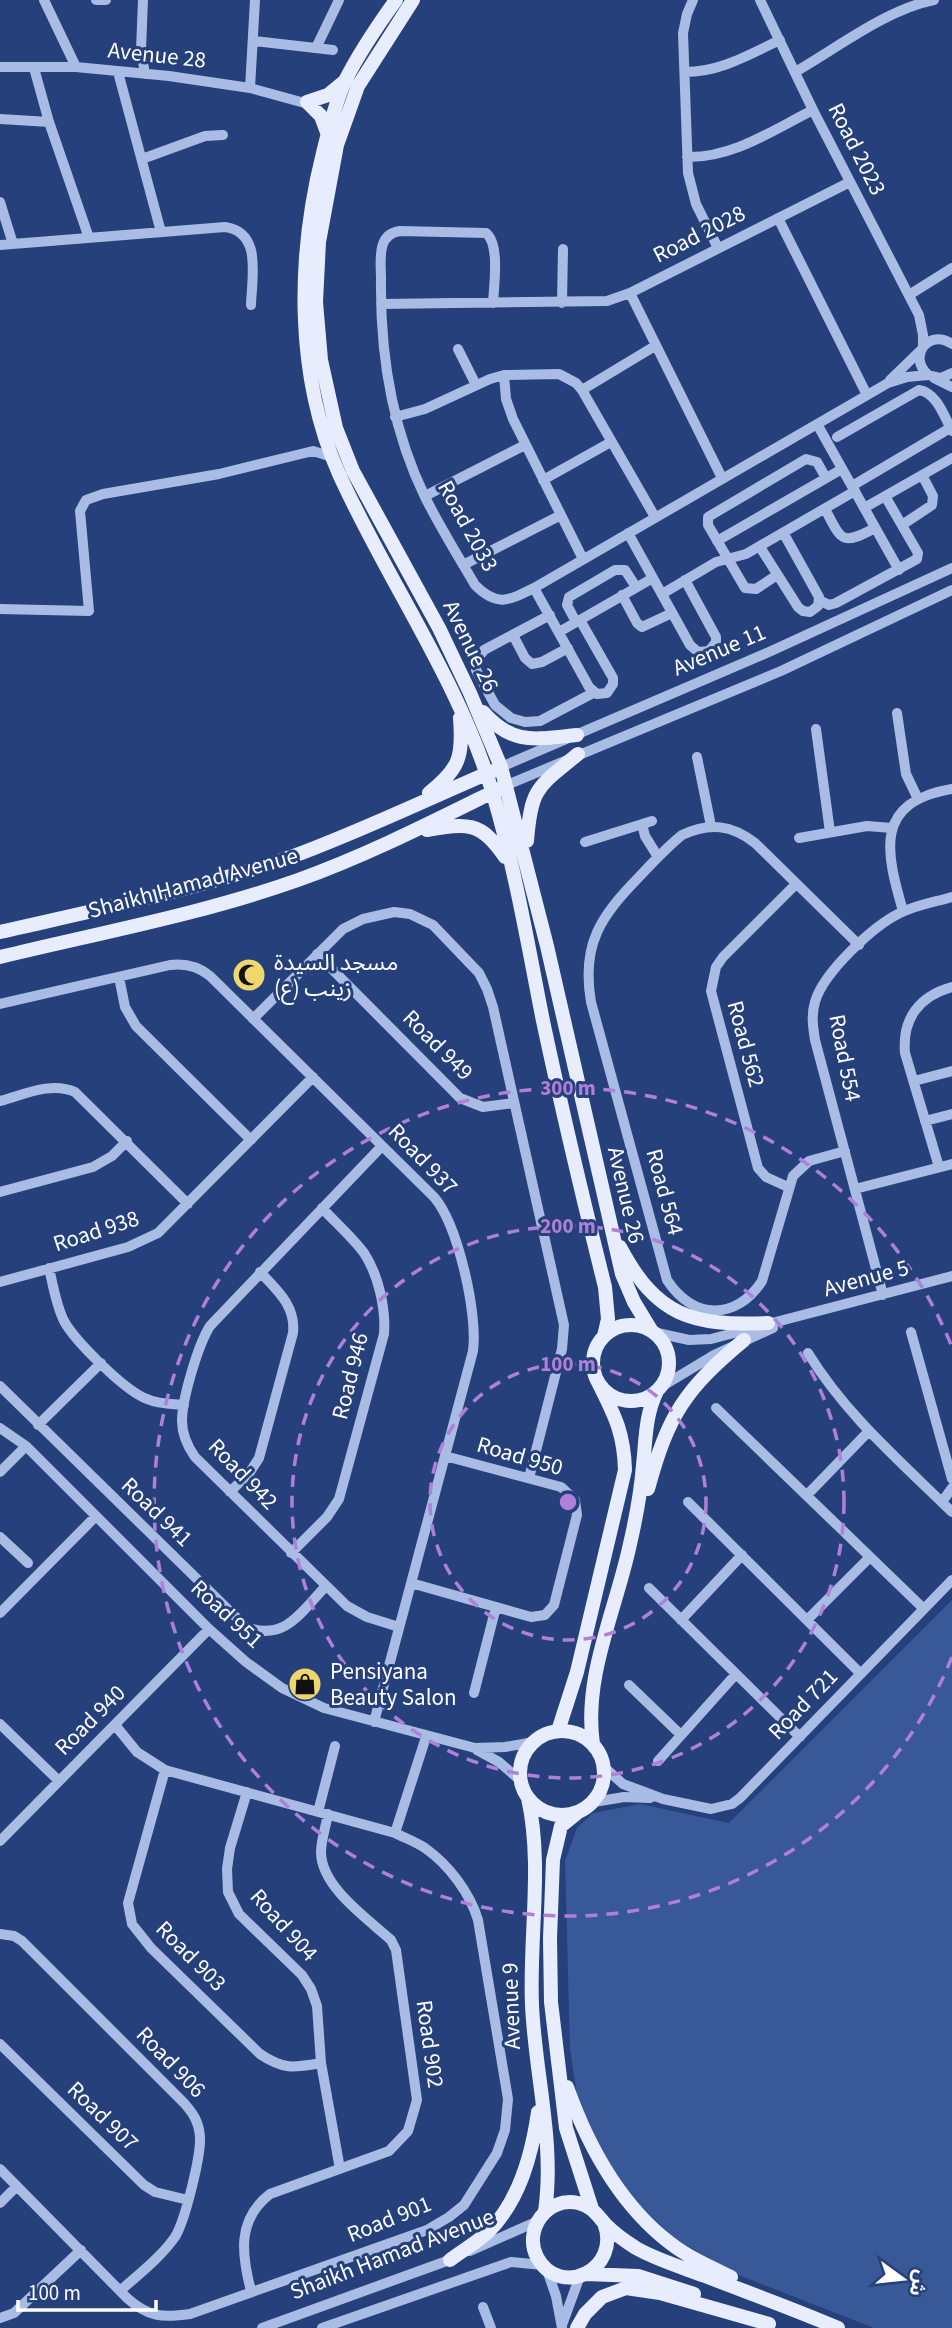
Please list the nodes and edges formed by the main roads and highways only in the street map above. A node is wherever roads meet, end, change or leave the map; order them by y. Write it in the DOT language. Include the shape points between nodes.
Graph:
graph roads {
  1 [pos="396,0"];
  2 [pos="413,0"];
  3 [pos="346,81"];
  4 [pos="341,111"];
  5 [pos="328,135"];
  6 [pos="475,703"];
  7 [pos="459,706"];
  8 [pos="577,735"];
  9 [pos="578,754"];
  10 [pos="502,767"];
  11 [pos="486,774"];
  12 [pos="507,785"];
  13 [pos="492,792"];
  14 [pos="415,804"];
  15 [pos="408,834"];
  16 [pos="526,857"];
  17 [pos="512,866"];
  18 [pos="0,932"];
  19 [pos="0,957"];
  20 [pos="610,1227"];
  21 [pos="768,1323"];
  22 [pos="652,1331"];
  23 [pos="604,1336"];
  24 [pos="744,1340"];
  25 [pos="598,1382"];
  26 [pos="659,1389"];
  27 [pos="631,1544"];
  28 [pos="558,1731"];
  29 [pos="593,1744"];
  30 [pos="528,1798"];
  31 [pos="577,1813"];
  32 [pos="559,2067"];
  33 [pos="540,2093"];
  34 [pos="592,2209"];
  35 [pos="541,2216"];
  36 [pos="604,2223"];
  37 [pos="450,2260"];
  38 [pos="583,2275"];
  39 [pos="775,2302"];
  40 [pos="774,2326"];
  41 [pos="577,2328"];
  42 [pos="838,2328"];
  1 -- 3 [label="main road, Avenue 26"];
  2 -- 4 [label="main road, Avenue 26"];
  3 -- 4 [label="main road, Avenue 26"];
  3 -- 5 [label="main road" via="328,95 307,102 321,116"];
  4 -- 5 [label="main road, Avenue 26"];
  4 -- 6 [label="main road, Avenue 26" via="319,242 316,302 325,383 352,471"];
  5 -- 7 [label="main road, Avenue 26" via="315,186 304,280 312,379 325,438 381,562"];
  6 -- 8 [label="main road" via="495,726 512,736"];
  6 -- 10 [label="main road, Avenue 26"];
  7 -- 11 [label="main road, Avenue 26"];
  7 -- 14 [label="main road" via="462,743 458,763 448,778"];
  9 -- 16 [label="main road" via="546,781 533,800"];
  10 -- 11 [label="main road, Shaikh Hamad Avenue"];
  10 -- 12 [label="main road, Avenue 26"];
  11 -- 13 [label="main road, Avenue 26"];
  11 -- 14 [label="main road, Shaikh Hamad Avenue"];
  12 -- 13 [label="main road, Shaikh Hamad Avenue"];
  12 -- 16 [label="main road, Avenue 26"];
  13 -- 15 [label="main road, Shaikh Hamad Avenue"];
  13 -- 17 [label="main road, Avenue 26"];
  14 -- 18 [label="main road, Shaikh Hamad Avenue" via="243,873"];
  15 -- 17 [label="main road" via="453,825 475,828 489,835"];
  15 -- 19 [label="main road, Shaikh Hamad Avenue" via="241,899"];
  16 -- 20 [label="main road, Avenue 26"];
  17 -- 23 [label="main road, Avenue 26" via="605,1287 608,1319"];
  20 -- 21 [label="main road" via="629,1264 671,1309 725,1325"];
  20 -- 22 [label="main road, Avenue 26" via="627,1289"];
  22 -- 23 [label="main road" via="622,1326"];
  22 -- 26 [label="main road" via="668,1352 667,1376"];
  23 -- 25 [label="main road" via="595,1353"];
  24 -- 27 [label="main road" via="697,1382 673,1416"];
  25 -- 26 [label="main road" via="625,1401 636,1401"];
  25 -- 28 [label="main road" via="620,1427 625,1470"];
  26 -- 27 [label="main road" via="645,1426"];
  27 -- 29 [label="main road" via="592,1693"];
  28 -- 29 [label="main road" via="577,1734"];
  28 -- 30 [label="main road" via="534,1742 523,1759 521,1781"];
  29 -- 31 [label="main road" via="604,1767 603,1786 594,1802"];
  30 -- 31 [label="main road" via="545,1812"];
  30 -- 33 [label="main road, Avenue 9" via="535,1835 532,2004"];
  31 -- 32 [label="main road, Avenue 9" via="561,1826 554,1860 551,2003"];
  32 -- 34 [label="main road, Avenue 9" via="566,2128"];
  32 -- 39 [label="main road" via="598,2159 644,2220 671,2244"];
  33 -- 35 [label="main road, Avenue 9" via="549,2173"];
  33 -- 37 [label="main road" via="533,2145 519,2187 489,2231"];
  34 -- 35 [label="main road" via="568,2202"];
  34 -- 36 [label="main road"];
  35 -- 38 [label="main road" via="533,2241 545,2267 566,2277"];
  36 -- 38 [label="main road" via="607,2248 598,2266"];
  36 -- 39 [label="main road" via="652,2257"];
  38 -- 40 [label="main road" via="638,2276 670,2284"];
  39 -- 42 [label="main road"];
  40 -- 41 [label="main road" via="660,2293 626,2288 602,2297"];
}
